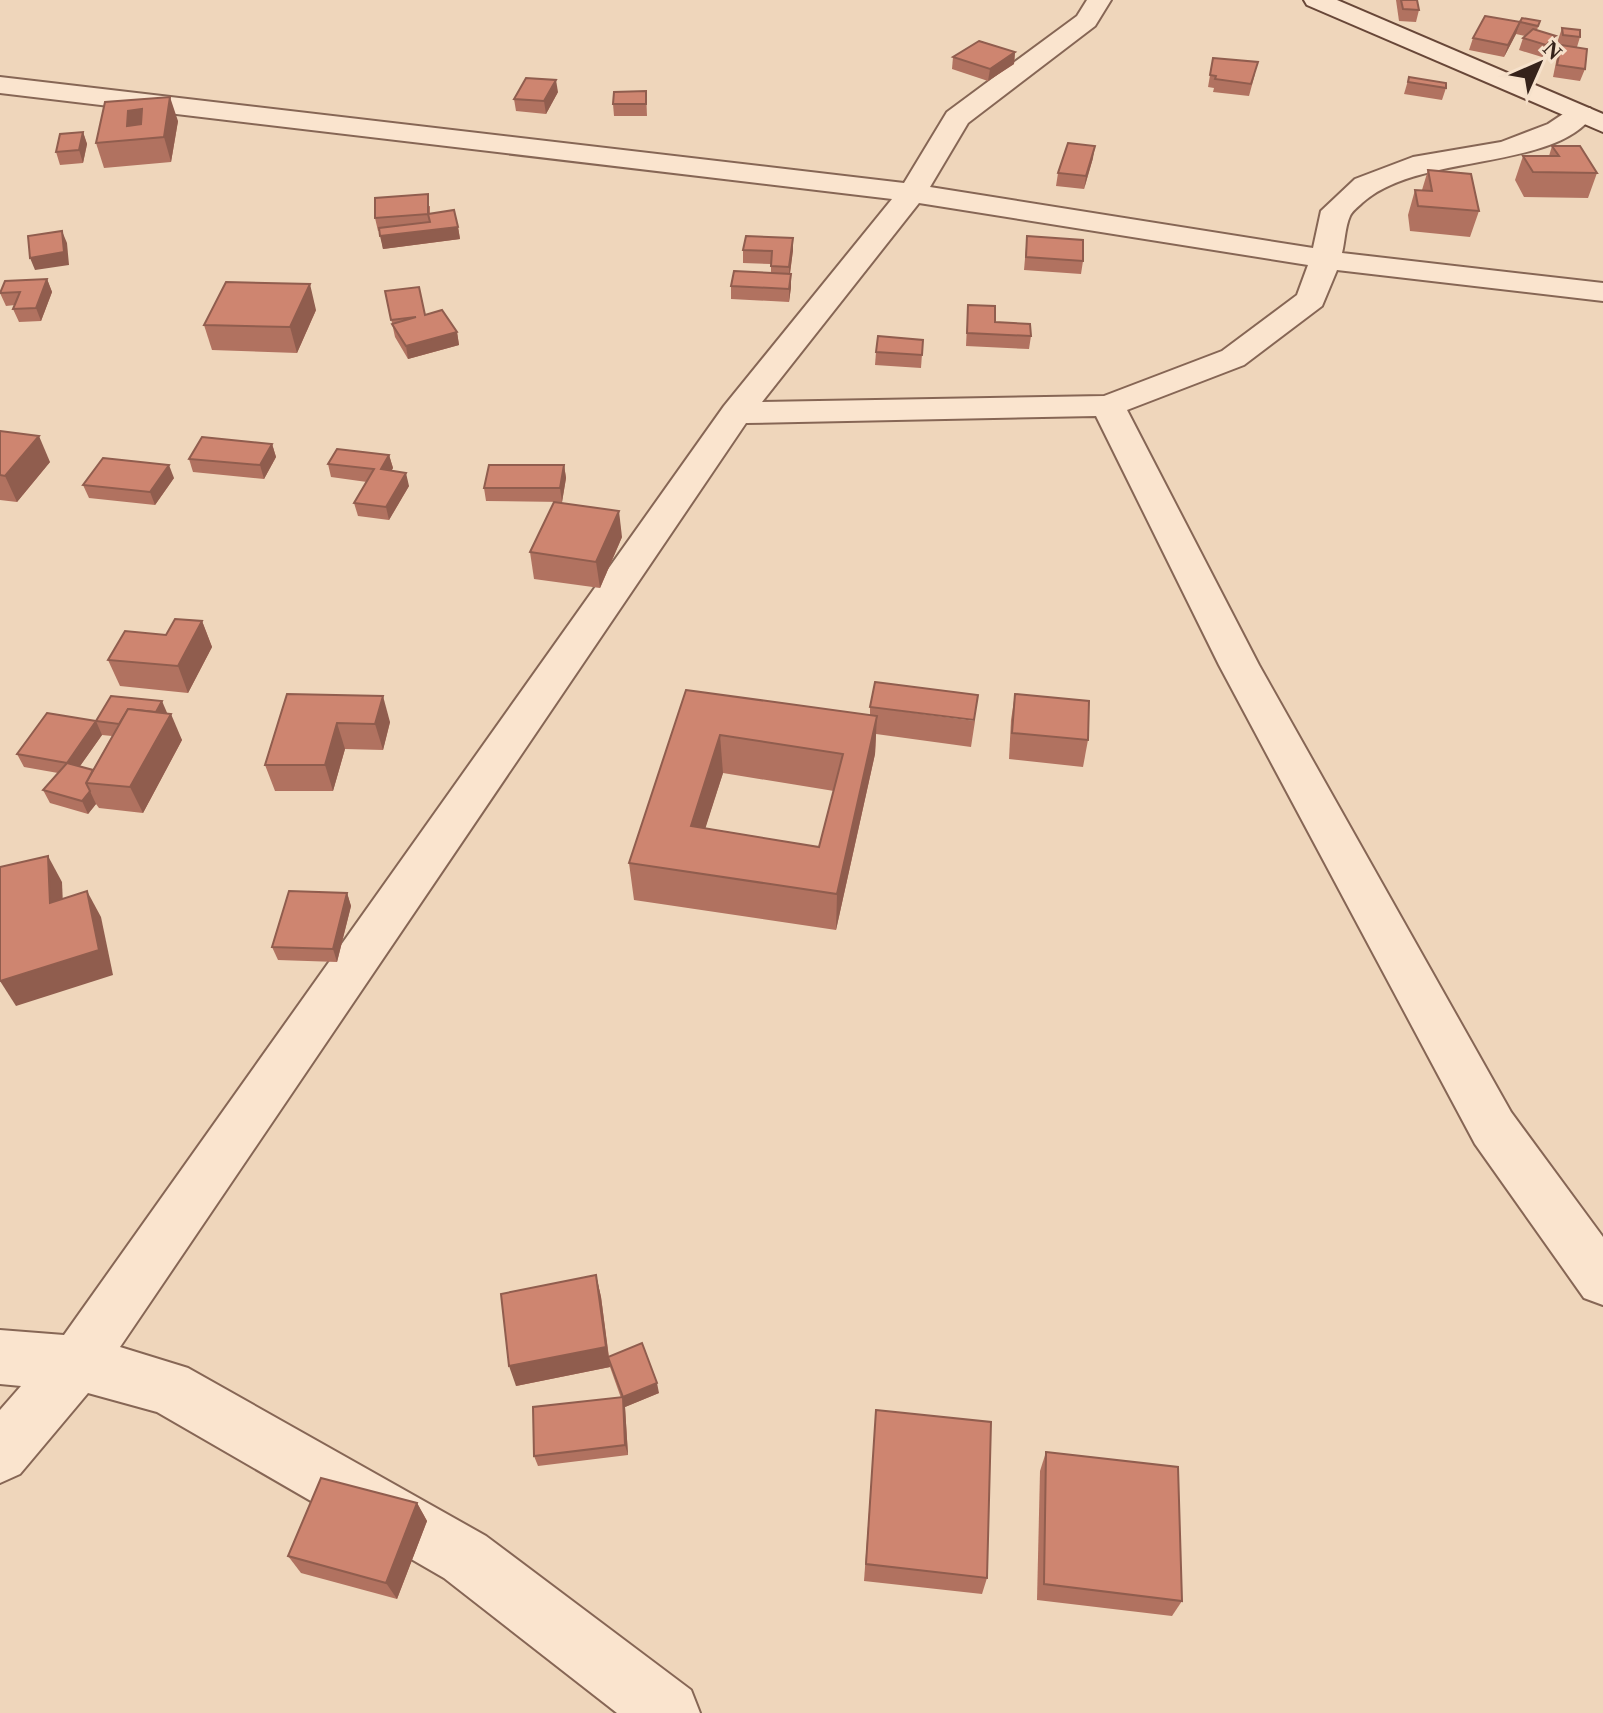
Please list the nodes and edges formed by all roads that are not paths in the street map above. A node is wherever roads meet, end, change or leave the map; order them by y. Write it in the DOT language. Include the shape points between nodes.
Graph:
graph roads {
  1 [pos="1099,0"];
  2 [pos="1316,0"];
  3 [pos="0,85"];
  4 [pos="1592,119"];
  5 [pos="912,193"];
  6 [pos="1326,259"];
  7 [pos="1603,292"];
  8 [pos="1108,406"];
  9 [pos="736,413"];
  10 [pos="1603,1280"];
  11 [pos="0,1357"];
  12 [pos="77,1363"];
  13 [pos="0,1454"];
  14 [pos="668,1713"];
  1 -- 5 [label="street" via="1086,21 957,118"];
  2 -- 4 [label="street"];
  3 -- 5 [label="street"];
  4 -- 6 [label="street" via="1507,149 1423,163 1365,185 1336,211"];
  5 -- 6 [label="street"];
  5 -- 9 [label="street"];
  6 -- 7 [label="street"];
  6 -- 8 [label="street" via="1311,299 1233,358"];
  8 -- 9 [label="street"];
  8 -- 10 [label="street" via="1239,665 1493,1128"];
  9 -- 12 [label="street"];
  11 -- 12 [label="street"];
  12 -- 13 [label="street"];
  12 -- 14 [label="street" via="168,1387 465,1557"];
}
